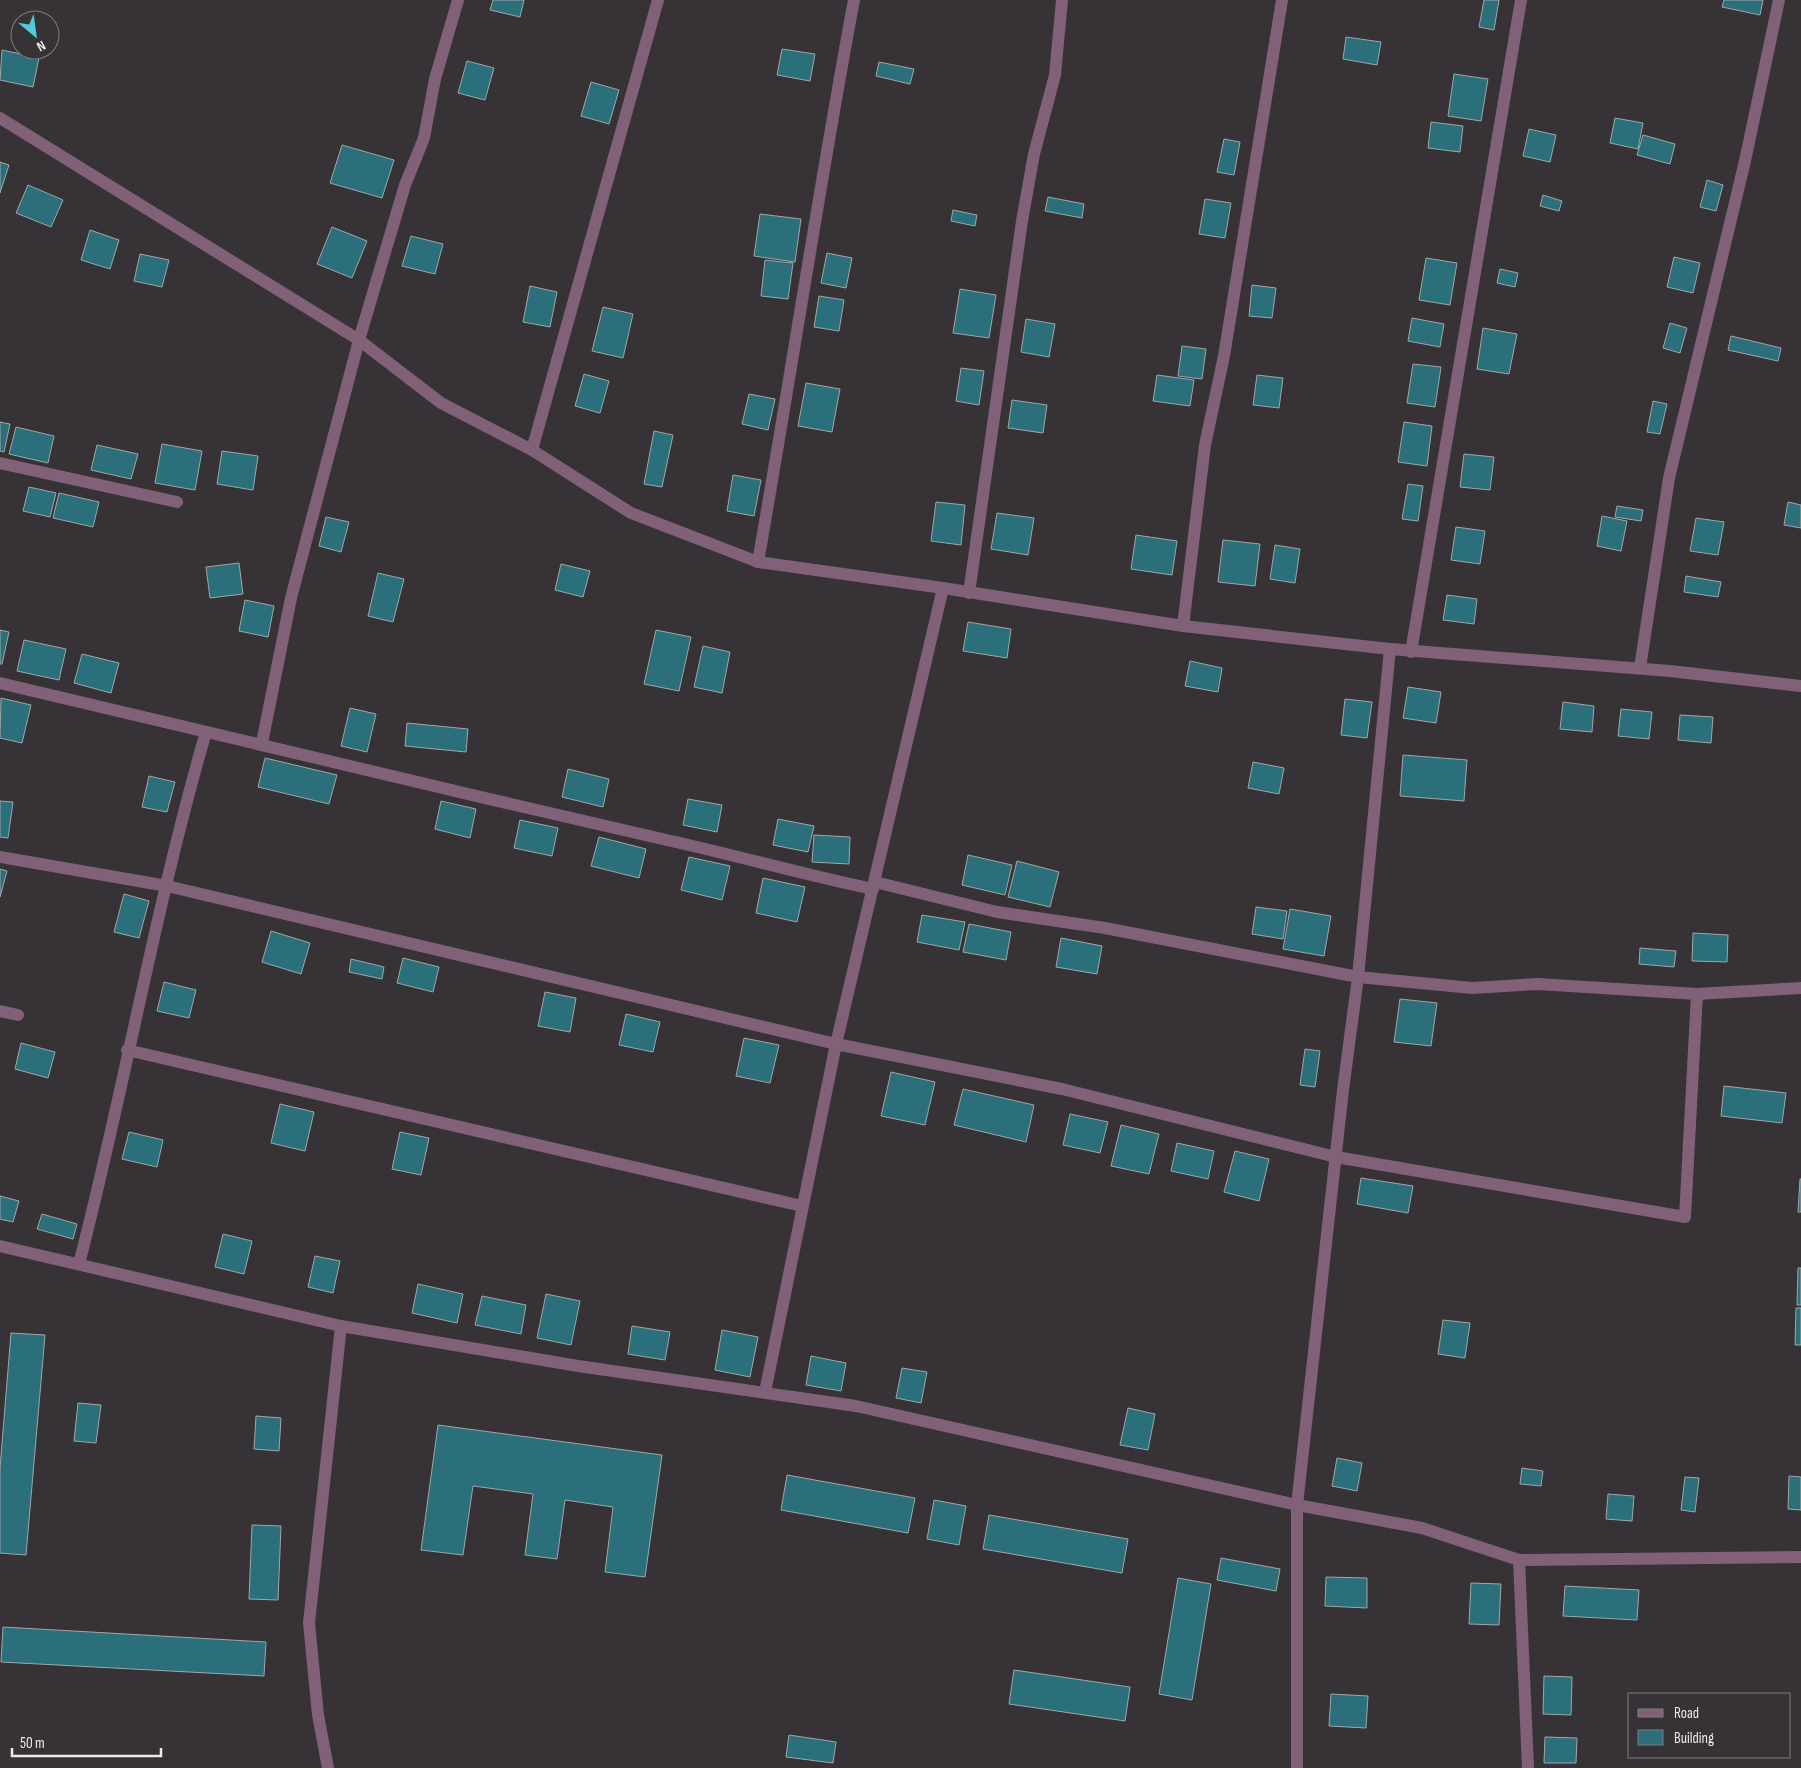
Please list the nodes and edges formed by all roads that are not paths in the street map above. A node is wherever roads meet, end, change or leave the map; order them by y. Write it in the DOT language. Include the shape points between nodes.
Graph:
graph roads {
  1 [pos="458,0"];
  2 [pos="658,0"];
  3 [pos="854,0"];
  4 [pos="1062,0"];
  5 [pos="1282,0"];
  6 [pos="1521,0"];
  7 [pos="1779,0"];
  8 [pos="0,118"];
  9 [pos="359,340"];
  10 [pos="532,450"];
  11 [pos="0,463"];
  12 [pos="177,502"];
  13 [pos="758,562"];
  14 [pos="943,588"];
  15 [pos="969,593"];
  16 [pos="1183,626"];
  17 [pos="1390,649"];
  18 [pos="1411,652"];
  19 [pos="1640,668"];
  20 [pos="0,683"];
  21 [pos="1801,686"];
  22 [pos="206,732"];
  23 [pos="262,744"];
  24 [pos="0,857"];
  25 [pos="874,885"];
  26 [pos="167,886"];
  27 [pos="1358,976"];
  28 [pos="1801,988"];
  29 [pos="1697,994"];
  30 [pos="0,1011"];
  31 [pos="18,1015"];
  32 [pos="836,1044"];
  33 [pos="127,1050"];
  34 [pos="1336,1157"];
  35 [pos="802,1206"];
  36 [pos="0,1246"];
  37 [pos="79,1264"];
  38 [pos="341,1326"];
  39 [pos="765,1392"];
  40 [pos="1297,1506"];
  41 [pos="1801,1557"];
  42 [pos="1519,1560"];
  43 [pos="328,1768"];
  44 [pos="1297,1768"];
  45 [pos="1528,1768"];
  1 -- 9 [label="street" via="435,79 424,138 405,185"];
  2 -- 10 [label="street"];
  3 -- 13 [label="street" via="826,148 799,328"];
  4 -- 15 [label="street" via="1055,75 1034,154 1022,221"];
  5 -- 16 [label="street" via="1224,356 1206,445"];
  6 -- 18 [label="street"];
  7 -- 19 [label="street" via="1669,478"];
  8 -- 9 [label="street"];
  9 -- 10 [label="street" via="441,403"];
  9 -- 23 [label="street" via="291,598"];
  10 -- 13 [label="street" via="632,513"];
  11 -- 12 [label="street"];
  13 -- 14 [label="street"];
  14 -- 15 [label="street"];
  14 -- 25 [label="street"];
  15 -- 16 [label="street"];
  16 -- 17 [label="street"];
  17 -- 18 [label="street"];
  17 -- 27 [label="street"];
  18 -- 19 [label="street"];
  19 -- 21 [label="street"];
  20 -- 22 [label="street"];
  22 -- 23 [label="street"];
  22 -- 26 [label="street"];
  23 -- 25 [label="street" via="354,768"];
  24 -- 26 [label="street"];
  25 -- 27 [label="street" via="997,912 1105,928"];
  25 -- 32 [label="street"];
  26 -- 32 [label="street"];
  26 -- 33 [label="street"];
  27 -- 29 [label="street" via="1472,988 1538,984"];
  27 -- 34 [label="street"];
  28 -- 29 [label="street"];
  29 -- 34 [label="street" via="1684,1217"];
  30 -- 31 [label="street"];
  32 -- 34 [label="street" via="1062,1089"];
  32 -- 35 [label="street"];
  33 -- 35 [label="street"];
  33 -- 37 [label="street"];
  34 -- 40 [label="street"];
  35 -- 39 [label="street"];
  36 -- 37 [label="street"];
  37 -- 38 [label="street"];
  38 -- 39 [label="street" via="578,1366"];
  38 -- 43 [label="street" via="310,1623 318,1715"];
  39 -- 40 [label="street" via="856,1406"];
  40 -- 42 [label="street" via="1422,1528"];
  40 -- 44 [label="street"];
  41 -- 42 [label="street"];
  42 -- 45 [label="street"];
}
